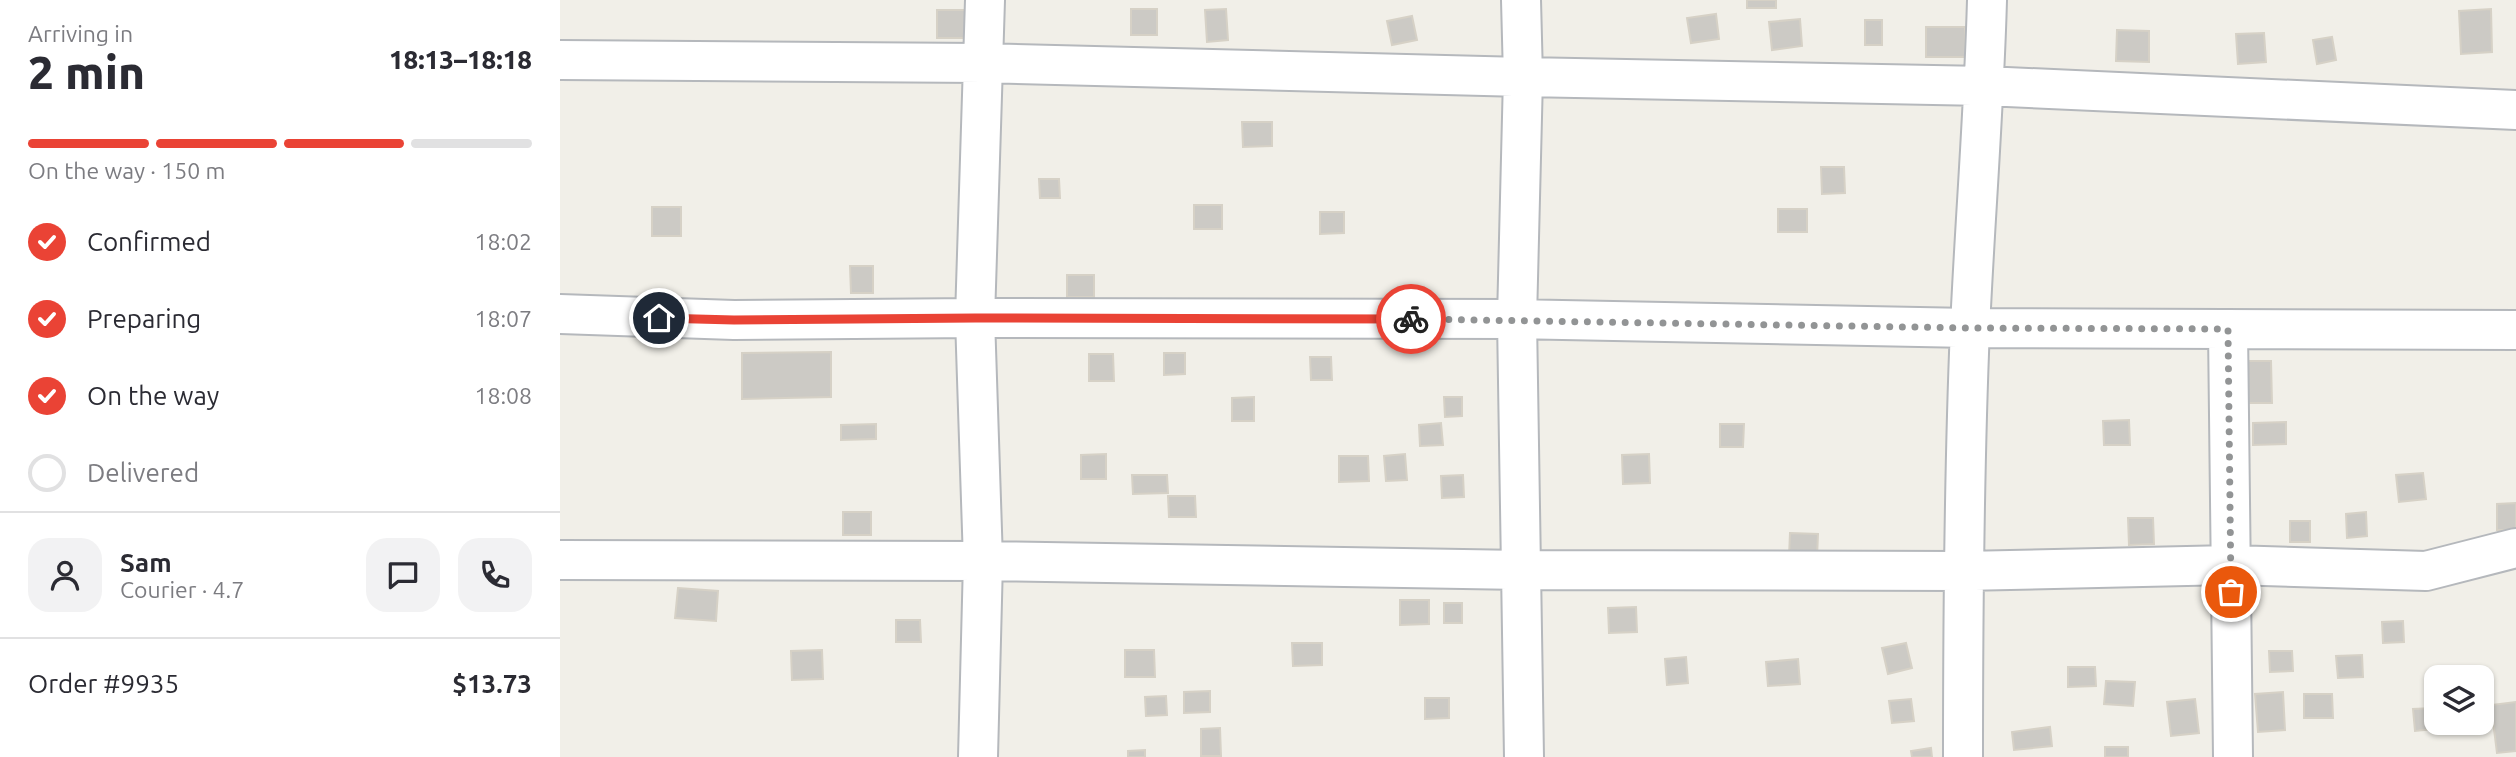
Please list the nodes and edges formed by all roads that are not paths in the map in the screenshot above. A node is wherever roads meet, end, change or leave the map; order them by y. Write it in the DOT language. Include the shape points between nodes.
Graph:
graph roads {
  1 [pos="985,0"];
  2 [pos="1521,0"];
  3 [pos="1987,0"];
  4 [pos="560,60"];
  5 [pos="982,63"];
  6 [pos="1523,78"];
  7 [pos="1985,86"];
  8 [pos="2516,110"];
  9 [pos="560,314"];
  10 [pos="975,318"];
  11 [pos="1517,319"];
  12 [pos="1970,328"];
  13 [pos="2228,329"];
  14 [pos="2516,330"];
  15 [pos="2516,548"];
  16 [pos="560,560"];
  17 [pos="983,562"];
  18 [pos="2231,565"];
  19 [pos="1522,570"];
  20 [pos="1963,571"];
  21 [pos="978,757"];
  22 [pos="1524,757"];
  23 [pos="1963,757"];
  24 [pos="2233,757"];
  1 -- 5 [label="street"];
  2 -- 6 [label="street"];
  3 -- 7 [label="street"];
  4 -- 5 [label="street"];
  5 -- 6 [label="street"];
  5 -- 10 [label="street"];
  6 -- 7 [label="street"];
  6 -- 11 [label="street"];
  7 -- 8 [label="street"];
  7 -- 12 [label="street"];
  9 -- 10 [label="street" via="734,320"];
  10 -- 11 [label="street"];
  10 -- 17 [label="street"];
  11 -- 12 [label="street"];
  11 -- 19 [label="street"];
  12 -- 13 [label="street"];
  12 -- 20 [label="street"];
  13 -- 14 [label="street"];
  13 -- 18 [label="street"];
  15 -- 18 [label="street" via="2426,571"];
  16 -- 17 [label="street"];
  17 -- 19 [label="street"];
  17 -- 21 [label="street"];
  18 -- 20 [label="street"];
  18 -- 24 [label="street"];
  19 -- 20 [label="street"];
  19 -- 22 [label="street"];
  20 -- 23 [label="street"];
}
